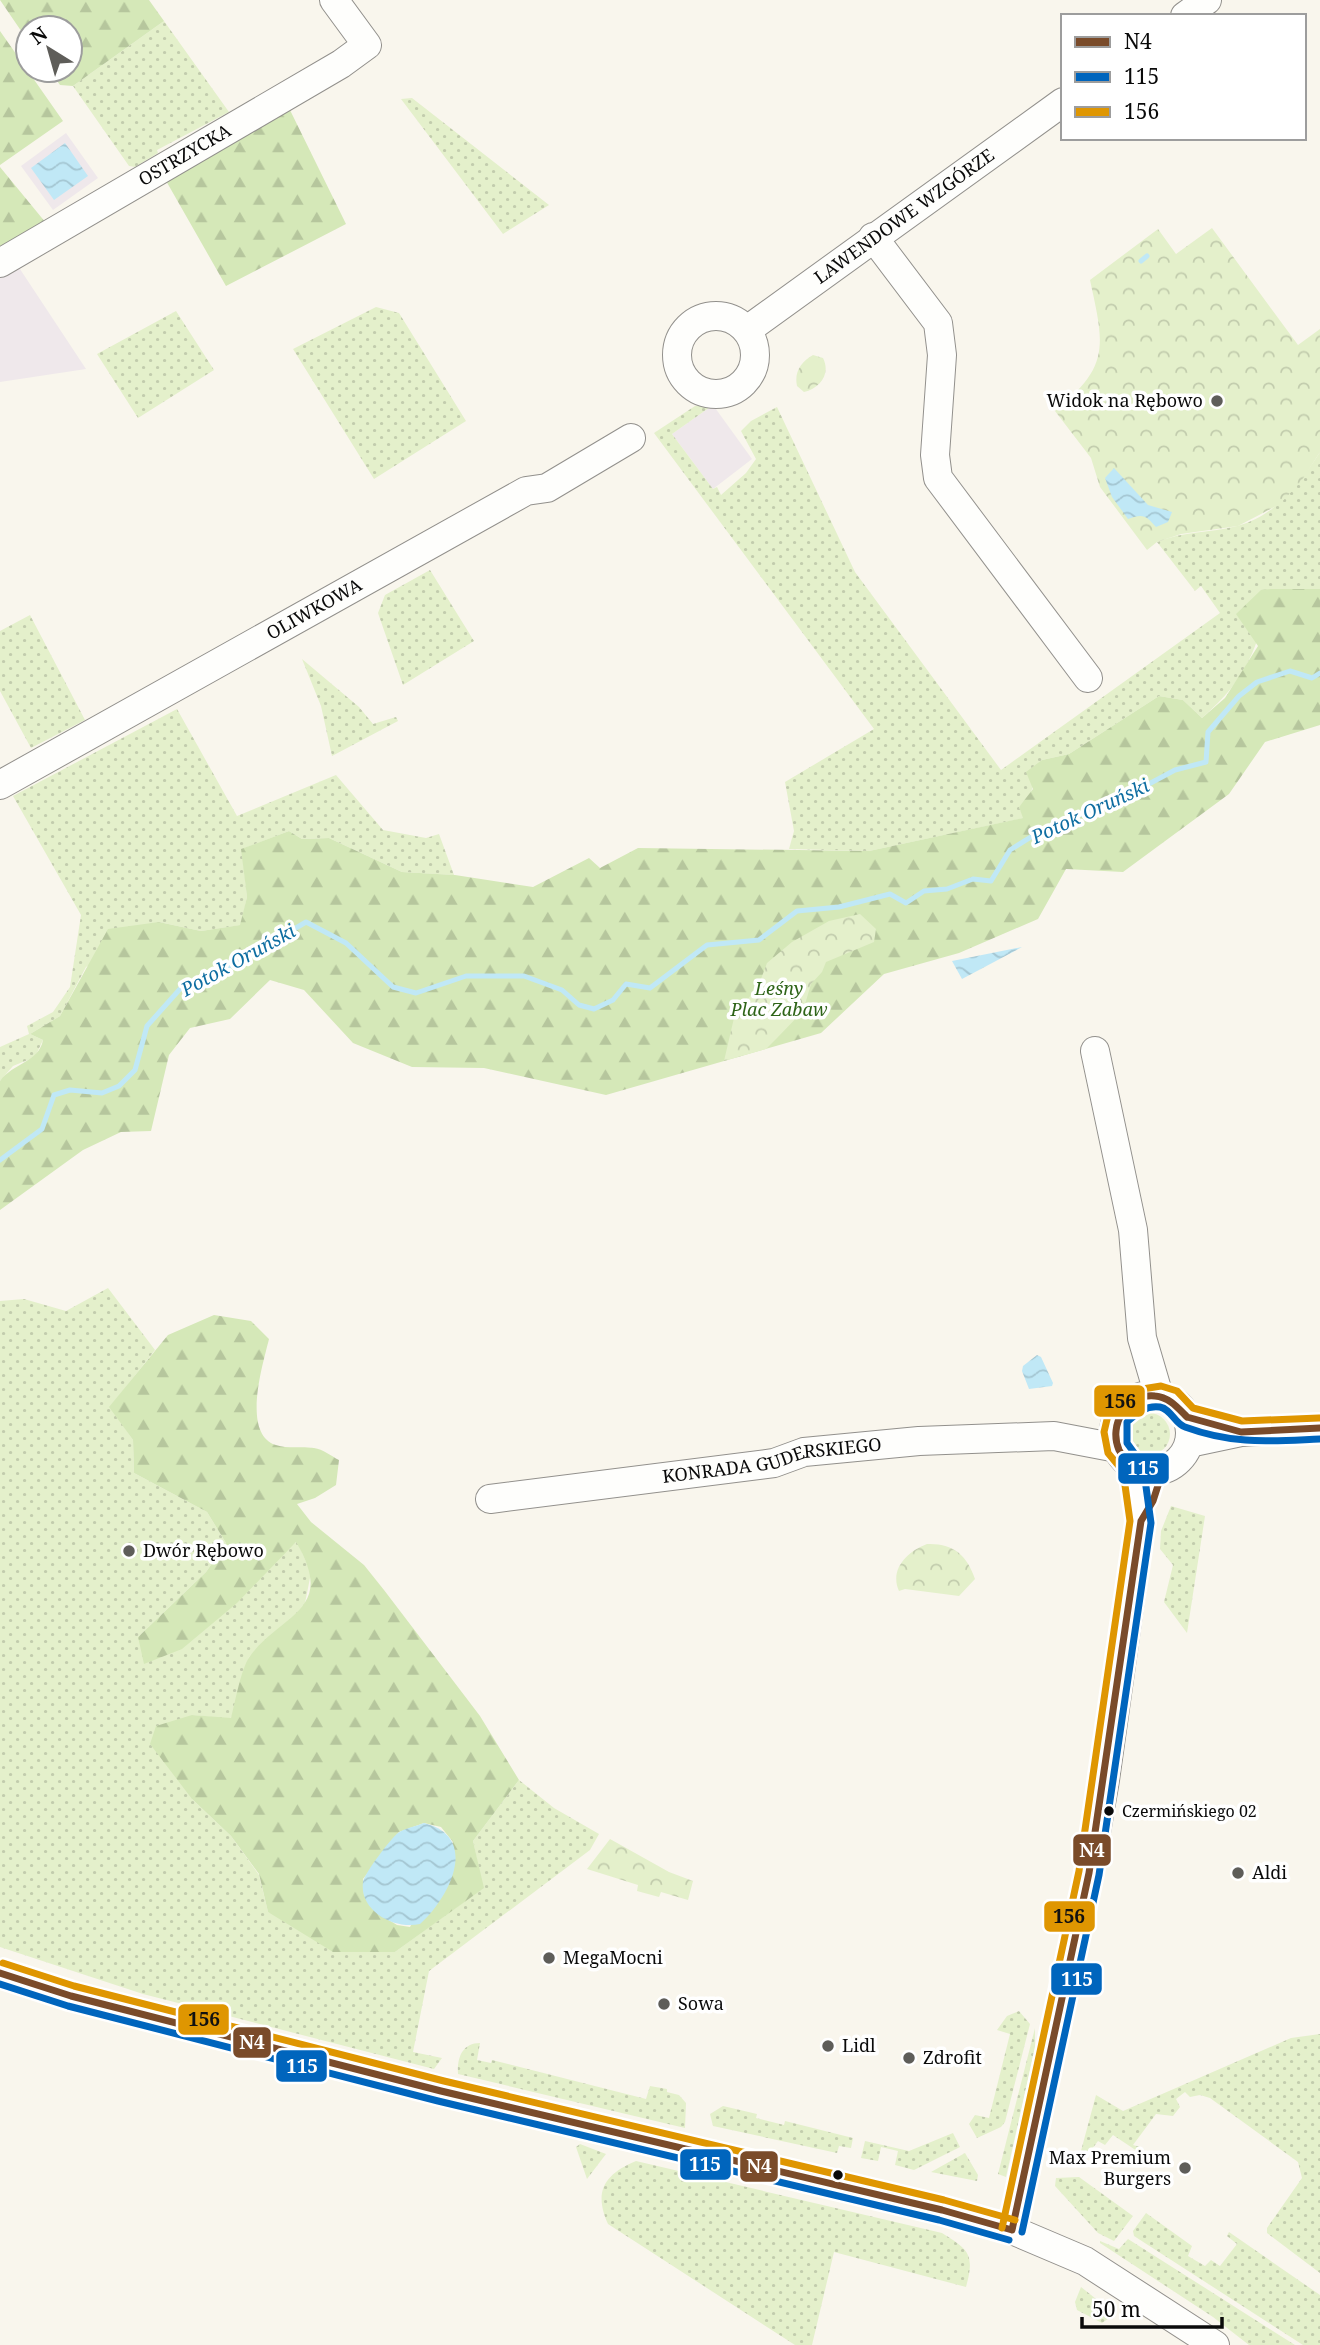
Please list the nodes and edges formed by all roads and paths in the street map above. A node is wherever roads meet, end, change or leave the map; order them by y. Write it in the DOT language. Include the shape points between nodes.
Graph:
graph roads {
  1 [pos="334,0"];
  2 [pos="1207,0"];
  3 [pos="1188,14"];
  4 [pos="1061,103"];
  5 [pos="873,237"];
  6 [pos="0,263"];
  7 [pos="747,330"];
  8 [pos="631,438"];
  9 [pos="1088,678"];
  10 [pos="0,785"];
  11 [pos="1095,1051"];
  12 [pos="1137,1404"];
  13 [pos="1320,1428"];
  14 [pos="1188,1430"];
  15 [pos="1054,1436"];
  16 [pos="1125,1457"];
  17 [pos="1163,1470"];
  18 [pos="490,1499"];
  19 [pos="1141,1521"];
  20 [pos="0,1973"];
  21 [pos="1012,2230"];
  22 [pos="1215,2345"];
  1 -- 6 [label="street, OSTRZYCKA" via="368,45"];
  2 -- 3 [label="street"];
  4 -- 5 [label="street, LAWENDOWE WZGÓRZE"];
  5 -- 7 [label="street, LAWENDOWE WZGÓRZE"];
  5 -- 9 [label="street" via="938,323 942,355 935,455 938,478"];
  8 -- 10 [label="street, OLIWKOWA" via="547,488 526,491"];
  11 -- 12 [label="street" via="1133,1230 1142,1338"];
  12 -- 14 [label="street" via="1180,1407"];
  12 -- 15 [label="street, KONRADA GUDERSKIEGO"];
  12 -- 16 [label="street" via="1114,1432"];
  13 -- 14 [label="street"];
  14 -- 17 [label="street" via="1184,1455"];
  15 -- 16 [label="street, KONRADA GUDERSKIEGO"];
  15 -- 18 [label="street, KONRADA GUDERSKIEGO" via="919,1441 804,1452 774,1464"];
  16 -- 17 [label="street" via="1147,1471"];
  16 -- 19 [label="street"];
  17 -- 19 [label="street"];
  19 -- 21 [label="street" via="1089,1872"];
  20 -- 21 [label="street" via="71,1996 441,2091"];
  21 -- 22 [label="street" via="1102,2269"];
}
